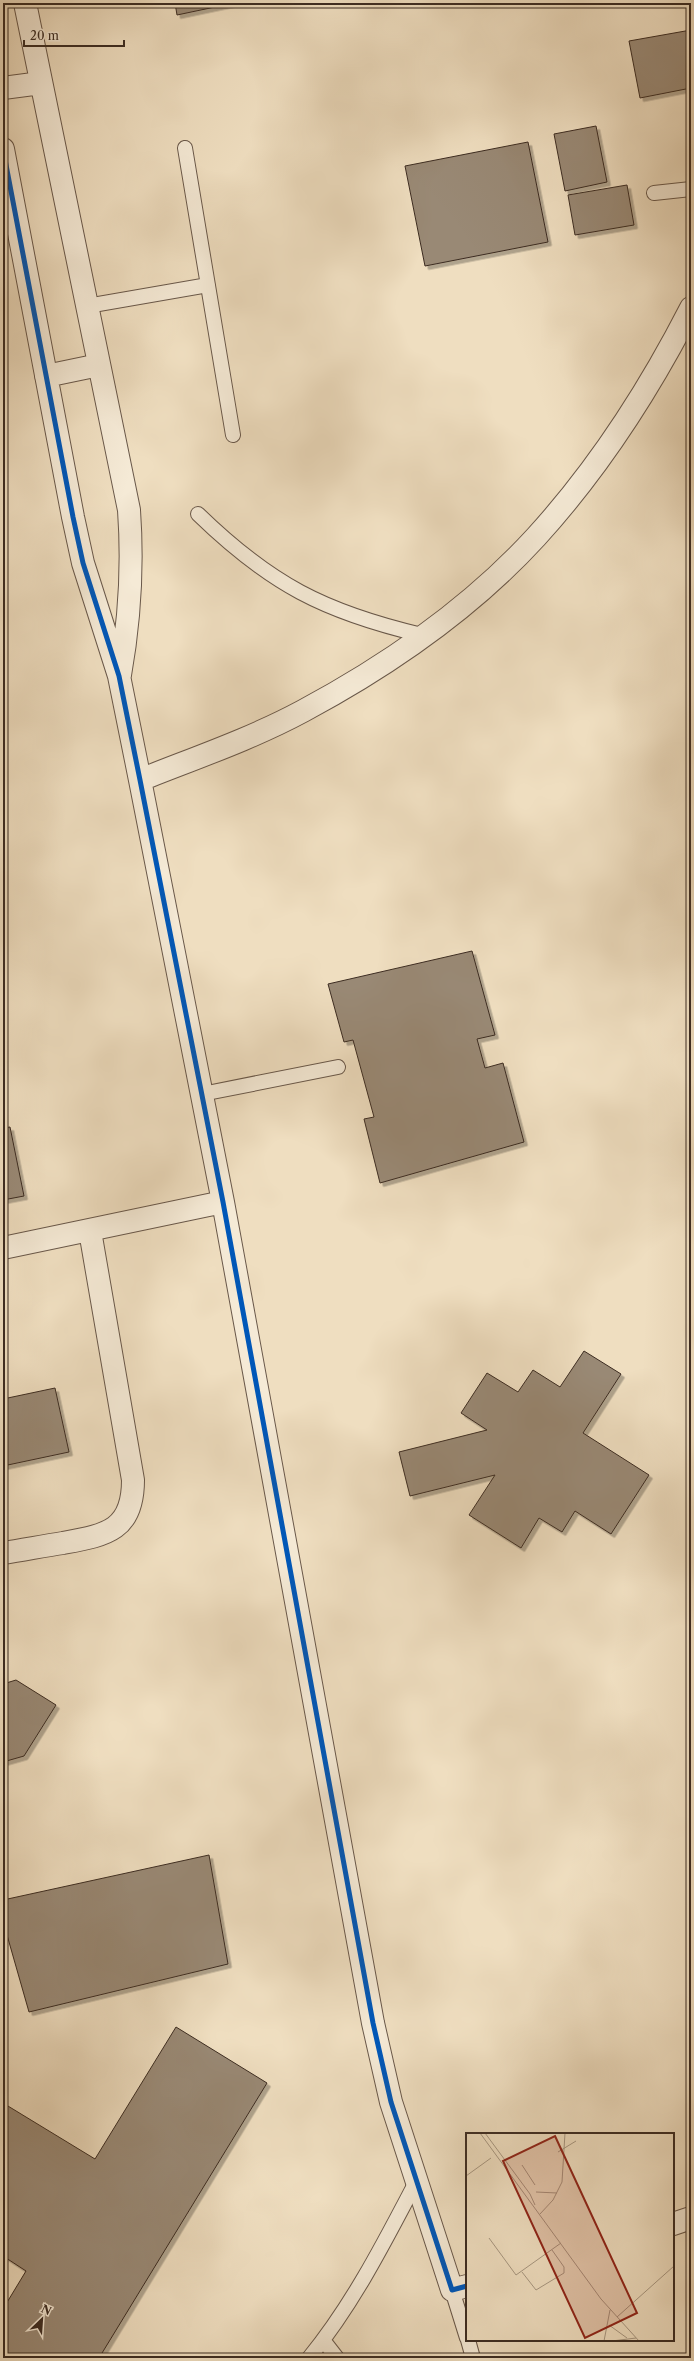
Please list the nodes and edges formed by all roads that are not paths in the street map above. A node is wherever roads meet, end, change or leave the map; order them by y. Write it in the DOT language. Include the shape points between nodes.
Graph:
graph roads {
  1 [pos="25,3"];
  2 [pos="41,83"];
  3 [pos="3,88"];
  4 [pos="185,148"];
  5 [pos="3,149"];
  6 [pos="691,189"];
  7 [pos="654,193"];
  8 [pos="208,285"];
  9 [pos="87,306"];
  10 [pos="691,308"];
  11 [pos="99,365"];
  12 [pos="46,376"];
  13 [pos="233,435"];
  14 [pos="198,514"];
  15 [pos="422,635"];
  16 [pos="120,676"];
  17 [pos="140,780"];
  18 [pos="338,1067"];
  19 [pos="202,1094"];
  20 [pos="223,1202"];
  21 [pos="90,1231"];
  22 [pos="3,1248"];
  23 [pos="3,1553"];
  24 [pos="416,2182"];
  25 [pos="691,2218"];
  26 [pos="674,2224"];
  27 [pos="459,2288"];
  28 [pos="466,2333"];
  29 [pos="323,2340"];
  30 [pos="468,2341"];
  31 [pos="309,2358"];
  32 [pos="337,2358"];
  33 [pos="473,2358"];
  1 -- 2 [label="street"];
  2 -- 3 [label="street"];
  2 -- 9 [label="street"];
  4 -- 8 [label="lane"];
  5 -- 12 [label="street"];
  6 -- 7 [label="lane"];
  8 -- 9 [label="lane"];
  8 -- 13 [label="lane"];
  9 -- 11 [label="street"];
  10 -- 15 [label="street" via="626,418 599,460 568,500 535,538 499,573 465,604"];
  11 -- 12 [label="street"];
  11 -- 16 [label="street" via="129,510 132,552 127,635"];
  12 -- 16 [label="street" via="83,563"];
  14 -- 15 [label="lane" via="229,544 257,566 300,594 339,612"];
  15 -- 17 [label="street" via="348,685 302,711 255,734"];
  16 -- 17 [label="street"];
  17 -- 19 [label="street"];
  18 -- 19 [label="lane"];
  19 -- 20 [label="street"];
  20 -- 21 [label="street"];
  20 -- 24 [label="street" via="374,2023 391,2102"];
  21 -- 22 [label="street"];
  21 -- 23 [label="street" via="133,1480 133,1499 126,1517 112,1530 94,1537"];
  24 -- 27 [label="street"];
  24 -- 29 [label="lane" via="374,2264"];
  25 -- 26 [label="street"];
  27 -- 28 [label="lane"];
  29 -- 31 [label="lane"];
  29 -- 32 [label="lane"];
  30 -- 33 [label="lane"];
}
